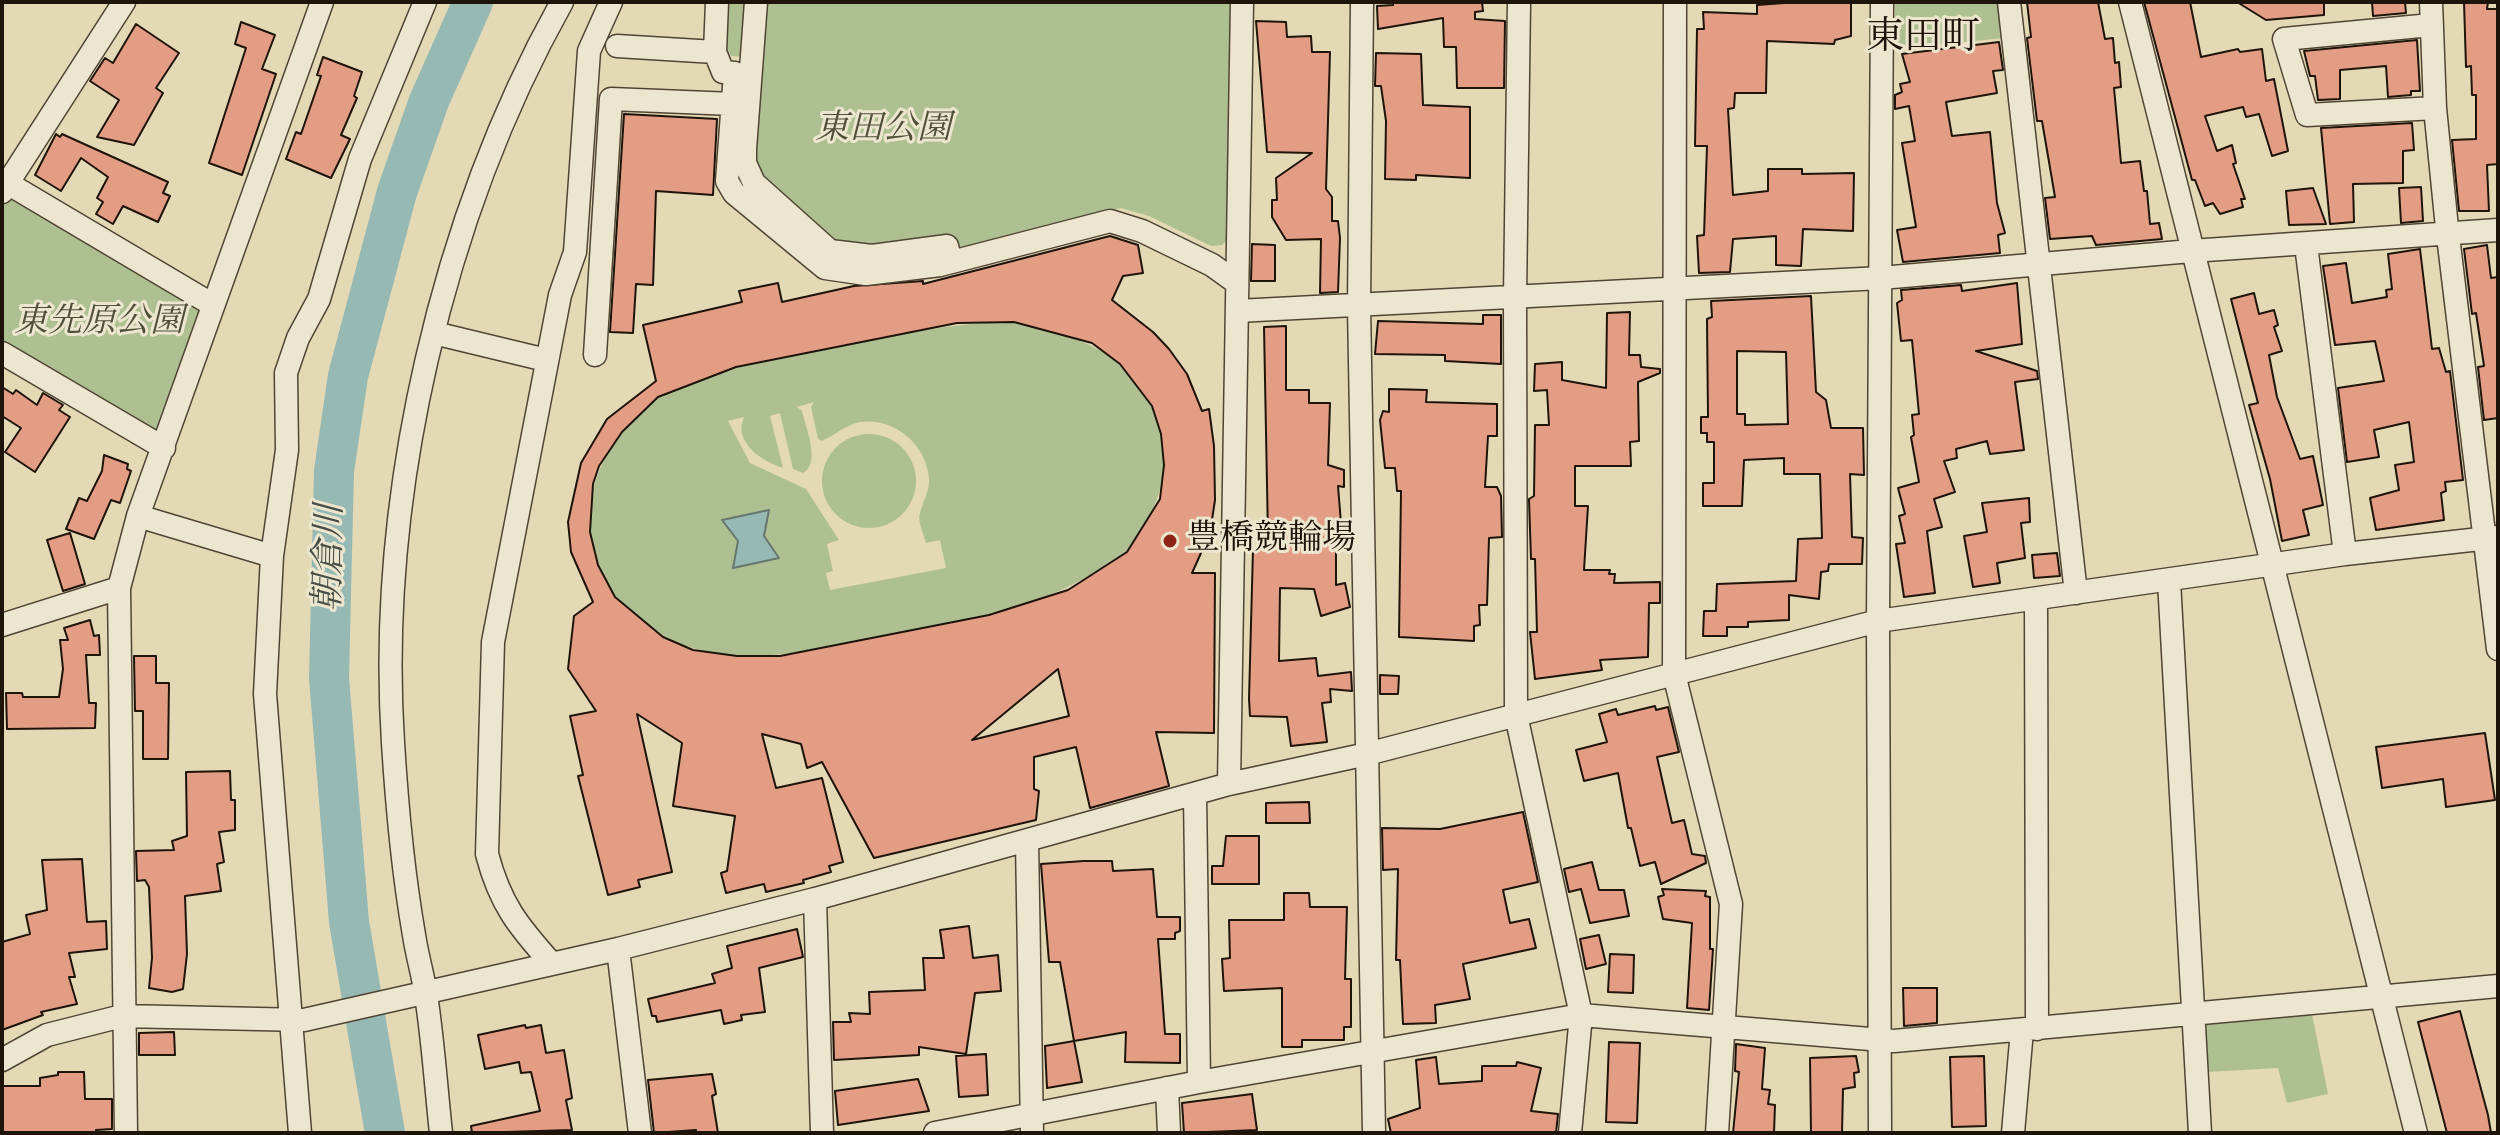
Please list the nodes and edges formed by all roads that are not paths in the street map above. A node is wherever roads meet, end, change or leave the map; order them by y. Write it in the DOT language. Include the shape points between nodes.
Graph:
graph roads {
  1 [pos="124,2"];
  2 [pos="322,2"];
  3 [pos="425,2"];
  4 [pos="562,2"];
  5 [pos="611,2"];
  6 [pos="717,2"];
  7 [pos="756,2"];
  8 [pos="1242,2"];
  9 [pos="1362,2"];
  10 [pos="1519,2"];
  11 [pos="1675,2"];
  12 [pos="1882,2"];
  13 [pos="2009,2"];
  14 [pos="2130,2"];
  15 [pos="2431,13"];
  16 [pos="617,46"];
  17 [pos="715,52"];
  18 [pos="733,104"];
  19 [pos="2435,108"];
  20 [pos="4,185"];
  21 [pos="2498,230"];
  22 [pos="2448,234"];
  23 [pos="2306,245"];
  24 [pos="2191,251"];
  25 [pos="951,262"];
  26 [pos="2037,265"];
  27 [pos="1881,278"];
  28 [pos="1237,283"];
  29 [pos="1675,291"];
  30 [pos="1515,298"];
  31 [pos="213,305"];
  32 [pos="1359,306"];
  33 [pos="1237,311"];
  34 [pos="434,333"];
  35 [pos="2,353"];
  36 [pos="595,355"];
  37 [pos="546,360"];
  38 [pos="164,448"];
  39 [pos="138,516"];
  40 [pos="2490,538"];
  41 [pos="2345,554"];
  42 [pos="272,556"];
  43 [pos="2272,566"];
  44 [pos="2169,581"];
  45 [pos="119,588"];
  46 [pos="2076,593"];
  47 [pos="2036,599"];
  48 [pos="1878,621"];
  49 [pos="2,625"];
  50 [pos="2498,649"];
  51 [pos="1674,674"];
  52 [pos="1516,715"];
  53 [pos="1367,754"];
  54 [pos="1229,784"];
  55 [pos="1195,794"];
  56 [pos="1027,841"];
  57 [pos="815,899"];
  58 [pos="618,949"];
  59 [pos="552,964"];
  60 [pos="2498,986"];
  61 [pos="419,994"];
  62 [pos="2382,994"];
  63 [pos="1581,1015"];
  64 [pos="2195,1015"];
  65 [pos="122,1016"];
  66 [pos="297,1020"];
  67 [pos="1725,1026"];
  68 [pos="2029,1029"];
  69 [pos="1878,1040"];
  70 [pos="1371,1053"];
  71 [pos="2,1060"];
  72 [pos="1199,1082"];
  73 [pos="1167,1088"];
  74 [pos="1032,1125"];
  75 [pos="126,1133"];
  76 [pos="300,1133"];
  77 [pos="310,1133"];
  78 [pos="441,1133"];
  79 [pos="640,1133"];
  80 [pos="822,1133"];
  81 [pos="935,1133"];
  82 [pos="1169,1133"];
  83 [pos="1374,1133"];
  84 [pos="1570,1133"];
  85 [pos="1717,1133"];
  86 [pos="1880,1133"];
  87 [pos="2013,1133"];
  88 [pos="2200,1133"];
  89 [pos="2416,1133"];
  1 -- 20 [label="street"];
  2 -- 31 [label="street"];
  3 -- 42 [label="street" via="360,159 319,299 286,373 287,450"];
  4 -- 34 [label="street" via="467,211"];
  5 -- 37 [label="street" via="589,51 575,252"];
  6 -- 17 [label="street"];
  7 -- 25 [label="street" via="745,149 754,183 830,251 872,256 947,246"];
  8 -- 28 [label="street"];
  9 -- 32 [label="street"];
  10 -- 30 [label="street"];
  11 -- 29 [label="street"];
  12 -- 27 [label="street"];
  13 -- 26 [label="street"];
  14 -- 24 [label="street"];
  15 -- 19 [label="street"];
  15 -- 19 [label="street" via="2284,39 2307,115"];
  16 -- 17 [label="street"];
  17 -- 18 [label="street" via="723,72 735,73"];
  18 -- 25 [label="street" via="727,181 734,193 816,264 866,274"];
  18 -- 36 [label="street" via="611,99"];
  19 -- 22 [label="street"];
  20 -- 31 [label="street"];
  21 -- 22 [label="street"];
  22 -- 23 [label="street"];
  22 -- 40 [label="street"];
  23 -- 24 [label="street"];
  23 -- 41 [label="street"];
  24 -- 26 [label="street"];
  24 -- 43 [label="street"];
  25 -- 28 [label="street" via="1110,221 1212,265"];
  26 -- 27 [label="street"];
  26 -- 46 [label="street"];
  27 -- 29 [label="street"];
  27 -- 48 [label="street"];
  28 -- 33 [label="street"];
  29 -- 30 [label="street"];
  29 -- 51 [label="street"];
  30 -- 32 [label="street"];
  30 -- 52 [label="street"];
  31 -- 38 [label="street"];
  32 -- 33 [label="street"];
  32 -- 53 [label="street"];
  33 -- 54 [label="street"];
  34 -- 37 [label="street"];
  34 -- 61 [label="street" via="419,392 401,516 391,686"];
  35 -- 38 [label="street"];
  37 -- 59 [label="street" via="493,642 487,854 509,914"];
  38 -- 39 [label="street"];
  39 -- 42 [label="street"];
  39 -- 45 [label="street"];
  40 -- 41 [label="street"];
  40 -- 50 [label="street"];
  41 -- 43 [label="street"];
  42 -- 66 [label="street" via="265,694"];
  43 -- 44 [label="street"];
  43 -- 62 [label="street"];
  44 -- 46 [label="street"];
  44 -- 64 [label="street"];
  45 -- 49 [label="street"];
  45 -- 65 [label="street"];
  46 -- 47 [label="street"];
  47 -- 48 [label="street"];
  47 -- 68 [label="street"];
  48 -- 51 [label="street"];
  48 -- 69 [label="street"];
  51 -- 52 [label="street"];
  51 -- 67 [label="street" via="1731,904"];
  52 -- 53 [label="street"];
  52 -- 63 [label="street"];
  53 -- 54 [label="street"];
  53 -- 70 [label="street"];
  54 -- 55 [label="street"];
  55 -- 56 [label="street"];
  55 -- 72 [label="street"];
  56 -- 57 [label="street"];
  56 -- 74 [label="street"];
  57 -- 58 [label="street"];
  57 -- 80 [label="street"];
  58 -- 59 [label="street"];
  58 -- 79 [label="street"];
  59 -- 61 [label="street"];
  60 -- 62 [label="street"];
  61 -- 66 [label="street"];
  61 -- 78 [label="street"];
  62 -- 64 [label="street"];
  62 -- 89 [label="street"];
  63 -- 67 [label="street"];
  63 -- 70 [label="street"];
  63 -- 84 [label="street"];
  64 -- 68 [label="street"];
  64 -- 88 [label="street"];
  65 -- 66 [label="street"];
  65 -- 71 [label="street" via="47,1035"];
  65 -- 75 [label="street"];
  66 -- 76 [label="street"];
  66 -- 77 [label="street"];
  67 -- 69 [label="street"];
  67 -- 85 [label="street"];
  68 -- 69 [label="street"];
  68 -- 87 [label="street"];
  69 -- 86 [label="street"];
  70 -- 72 [label="street"];
  70 -- 83 [label="street"];
  72 -- 73 [label="street"];
  73 -- 74 [label="street"];
  73 -- 82 [label="street"];
  74 -- 81 [label="street"];
}
